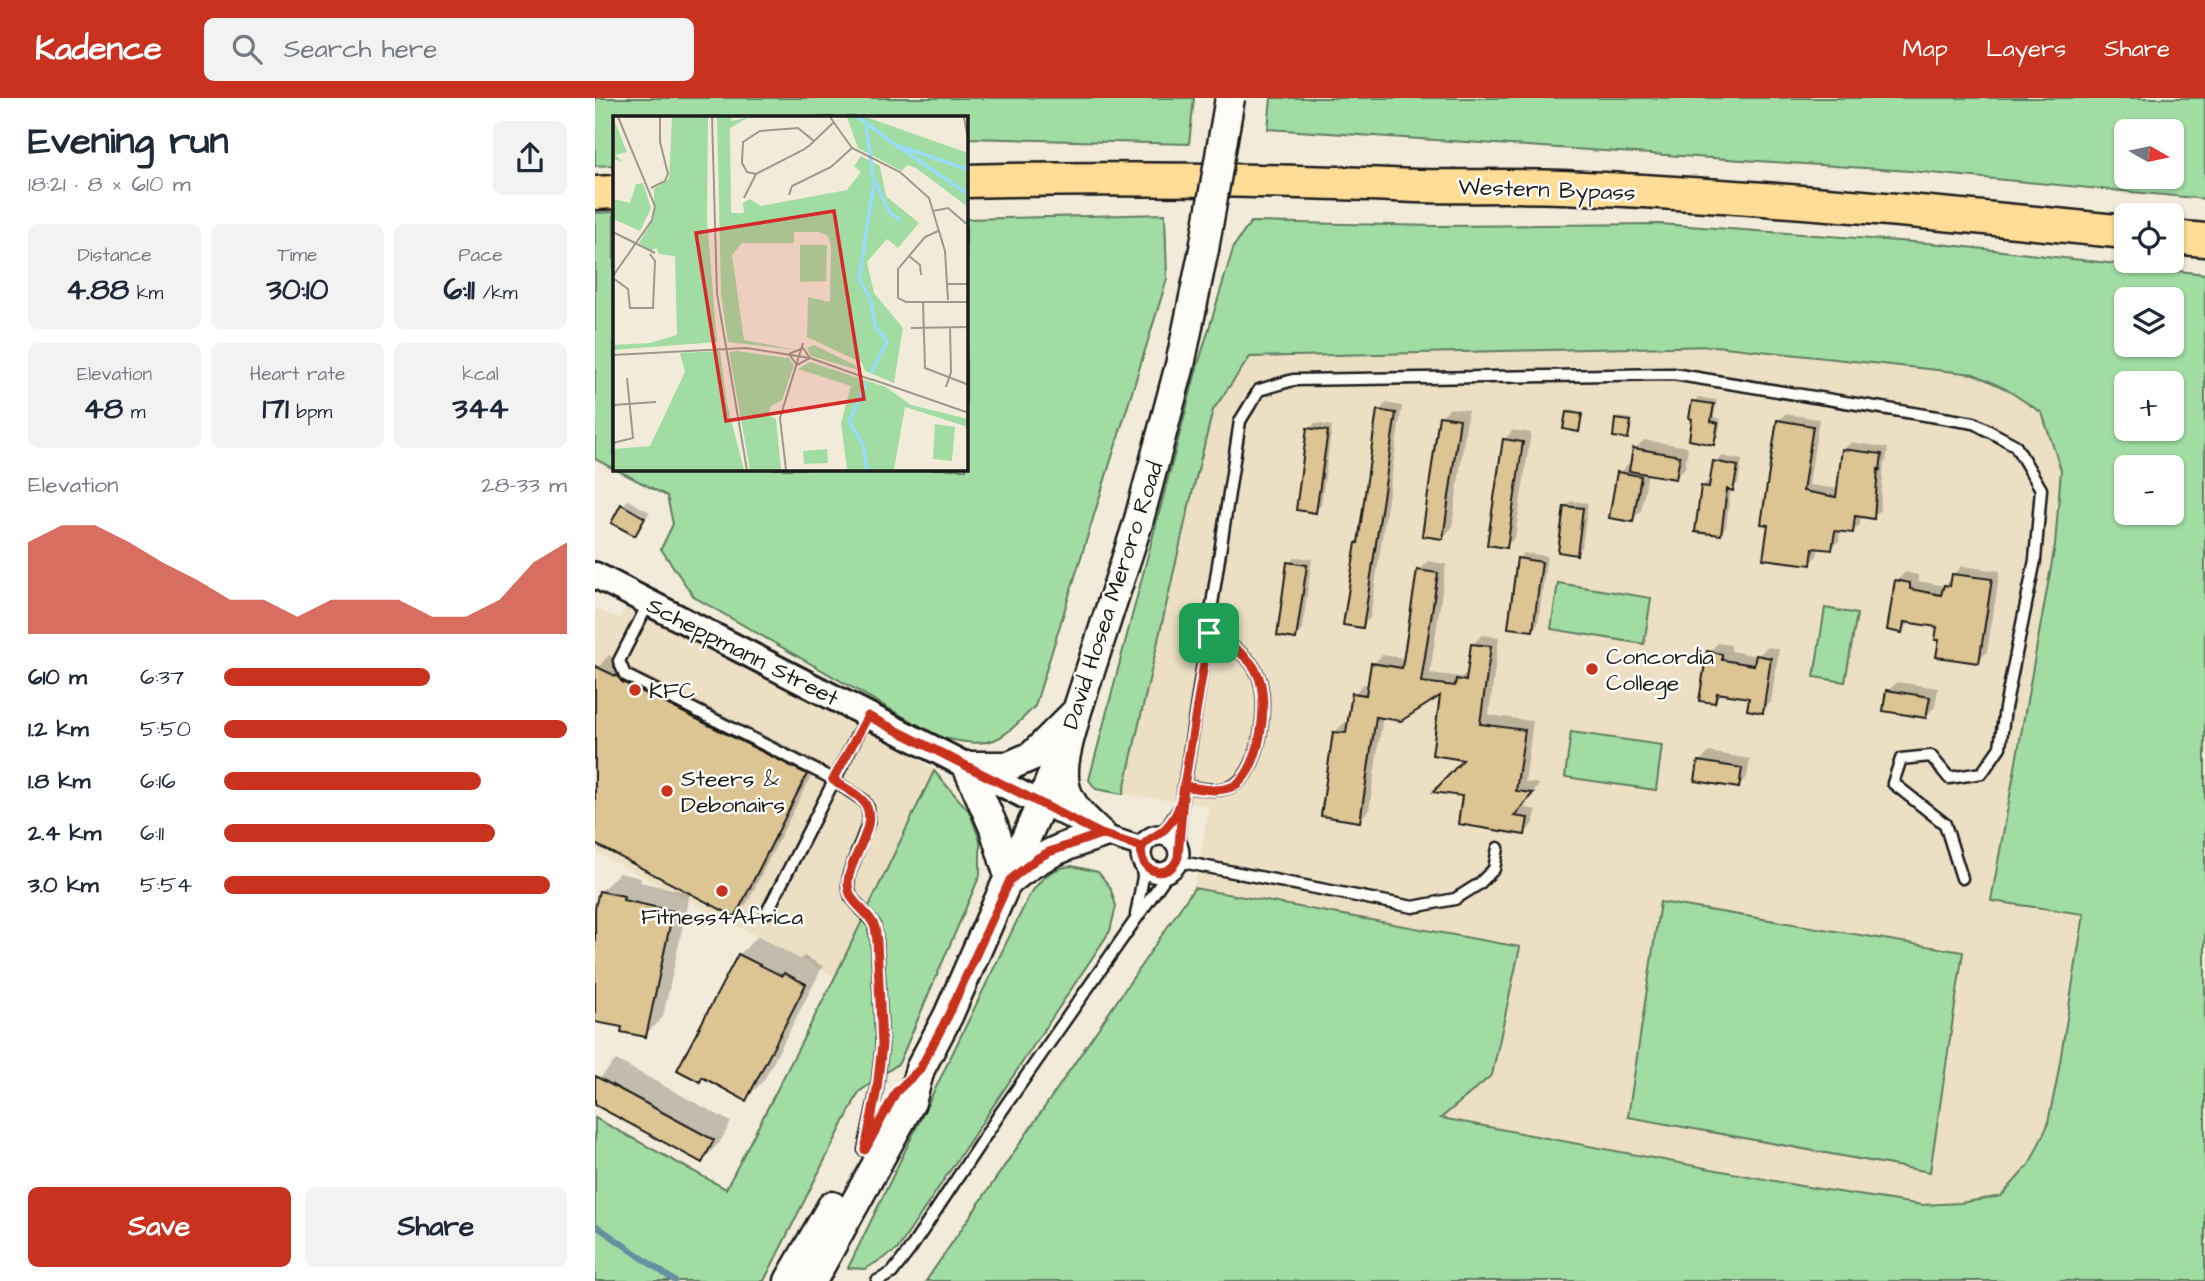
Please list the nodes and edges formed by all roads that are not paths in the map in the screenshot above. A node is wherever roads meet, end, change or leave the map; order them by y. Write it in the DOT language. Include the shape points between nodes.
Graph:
graph roads {
  1 [pos="1230,98"];
  2 [pos="968,181"];
  3 [pos="595,192"];
  4 [pos="613,192"];
  5 [pos="2114,231"];
  6 [pos="2184,238"];
  7 [pos="2205,240"];
  8 [pos="595,575"];
  9 [pos="648,603"];
  10 [pos="1209,633"];
  11 [pos="1077,711"];
  12 [pos="868,716"];
  13 [pos="967,766"];
  14 [pos="833,780"];
  15 [pos="1184,786"];
  16 [pos="1041,804"];
  17 [pos="1181,807"];
  18 [pos="1101,834"];
  19 [pos="1147,847"];
  20 [pos="1498,848"];
  21 [pos="1175,859"];
  22 [pos="1962,878"];
  23 [pos="1010,880"];
  24 [pos="767,912"];
  25 [pos="1135,919"];
  26 [pos="920,1069"];
  27 [pos="865,1150"];
  28 [pos="789,1281"];
  29 [pos="813,1281"];
  30 [pos="877,1281"];
  1 -- 11 [label="main road, David Hosea Meroro Road, bridge" via="1180,365 1138,523"];
  2 -- 5 [label="highway, Western Bypass" via="1267,180 1559,187 1933,212"];
  3 -- 4 [label="highway"];
  6 -- 7 [label="highway"];
  8 -- 9 [label="street, Scheppmann Street"];
  9 -- 12 [label="street, Scheppmann Street"];
  9 -- 14 [label="lane" via="619,661 625,675"];
  10 -- 15 [label="lane"];
  10 -- 15 [label="lane" via="1229,644 1258,675 1260,739 1249,769 1237,784 1215,791"];
  10 -- 22 [label="lane" via="1240,422 1259,390 1293,380 1674,374 1974,423 2015,445 2041,489 2035,559 2000,747 1982,772 1949,778 1931,756 1901,759 1893,783 1945,824"];
  11 -- 13 [label="main road" via="1032,756 1009,766"];
  11 -- 16 [label="main road, David Hosea Meroro Road"];
  11 -- 18 [label="main road" via="1064,785 1077,810"];
  12 -- 13 [label="street, Scheppmann Street"];
  12 -- 14 [label="lane"];
  13 -- 16 [label="street, Scheppmann Street"];
  13 -- 23 [label="main road"];
  14 -- 24 [label="lane"];
  14 -- 27 [label="lane" via="863,800 869,821 848,886 851,897 874,924 877,941 882,1045"];
  15 -- 17 [label="lane"];
  16 -- 18 [label="street"];
  16 -- 23 [label="main road, David Hosea Meroro Road"];
  17 -- 19 [label="lane"];
  17 -- 21 [label="lane"];
  18 -- 19 [label="street"];
  18 -- 23 [label="main road" via="1049,852"];
  19 -- 21 [label="street" via="1168,837"];
  19 -- 21 [label="street" via="1148,869 1154,872 1166,872"];
  19 -- 25 [label="lane"];
  20 -- 21 [label="lane" via="1494,869 1479,884 1455,899 1413,907"];
  21 -- 25 [label="lane"];
  23 -- 26 [label="main road, David Hosea Meroro Road"];
  25 -- 30 [label="lane" via="909,1251 892,1273"];
  26 -- 27 [label="main road, David Hosea Meroro Road" via="896,1092"];
  26 -- 29 [label="main road, David Hosea Meroro Road" via="911,1102"];
  27 -- 28 [label="main road, David Hosea Meroro Road"];
}
